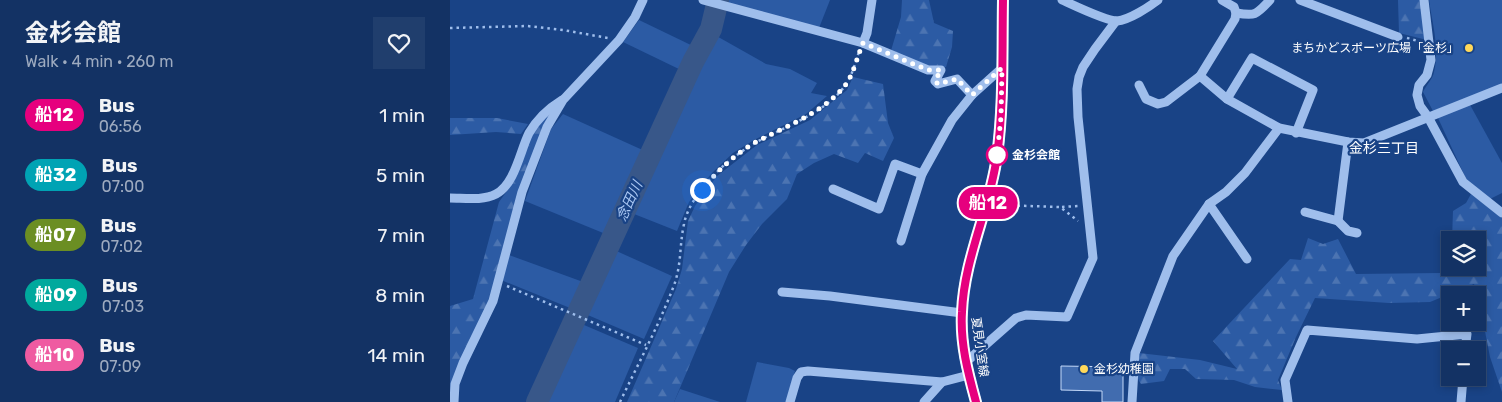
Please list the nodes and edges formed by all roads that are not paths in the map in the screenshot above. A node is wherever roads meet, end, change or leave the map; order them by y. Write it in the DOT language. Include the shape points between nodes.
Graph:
graph roads {
  1 [pos="643,0"];
  2 [pos="703,0"];
  3 [pos="872,0"];
  4 [pos="1003,0"];
  5 [pos="1062,0"];
  6 [pos="1158,0"];
  7 [pos="1222,0"];
  8 [pos="1270,0"];
  9 [pos="1300,0"];
  10 [pos="1424,0"];
  11 [pos="1236,13"];
  12 [pos="1116,21"];
  13 [pos="1398,36"];
  14 [pos="863,43"];
  15 [pos="1002,68"];
  16 [pos="1200,76"];
  17 [pos="1139,85"];
  18 [pos="1502,88"];
  19 [pos="972,95"];
  20 [pos="1227,99"];
  21 [pos="563,100"];
  22 [pos="1428,117"];
  23 [pos="1278,128"];
  24 [pos="1296,133"];
  25 [pos="1348,142"];
  26 [pos="922,174"];
  27 [pos="833,189"];
  28 [pos="450,198"];
  29 [pos="1209,204"];
  30 [pos="1305,212"];
  31 [pos="1502,213"];
  32 [pos="1338,221"];
  33 [pos="1357,233"];
  34 [pos="901,241"];
  35 [pos="1247,259"];
  36 [pos="782,292"];
  37 [pos="962,313"];
  38 [pos="1466,341"];
  39 [pos="966,362"];
  40 [pos="969,375"];
  41 [pos="942,382"];
  42 [pos="1462,386"];
  43 [pos="454,402"];
  44 [pos="790,402"];
  45 [pos="924,402"];
  46 [pos="976,402"];
  47 [pos="1132,402"];
  48 [pos="1288,402"];
  49 [pos="1461,402"];
  1 -- 21 [label="street" via="619,40"];
  2 -- 14 [label="street"];
  3 -- 14 [label="street"];
  4 -- 15 [label="main road, 夏見小室線"];
  5 -- 12 [label="street"];
  6 -- 12 [label="street" via="1142,12"];
  7 -- 11 [label="street" via="1234,7"];
  8 -- 11 [label="street" via="1257,14"];
  9 -- 13 [label="street"];
  10 -- 22 [label="street" via="1430,60 1417,95"];
  11 -- 16 [label="street"];
  12 -- 39 [label="street" via="1083,67 1077,89 1093,258 1067,317 1026,315 1016,318"];
  14 -- 19 [label="street" via="928,70 941,70 935,81 938,84 957,79"];
  15 -- 19 [label="street"];
  15 -- 37 [label="main road, 夏見小室線" via="997,156 988,204 969,265"];
  16 -- 17 [label="street" via="1166,102 1158,104 1146,99"];
  16 -- 20 [label="street"];
  18 -- 22 [label="street"];
  19 -- 26 [label="street" via="952,120"];
  20 -- 23 [label="street"];
  20 -- 24 [label="street" via="1252,58 1313,90"];
  21 -- 28 [label="street" via="548,108 530,132 507,184 497,194 486,198"];
  21 -- 43 [label="street" via="547,127 522,192 493,301 463,362 455,384"];
  22 -- 25 [label="street" via="1376,140"];
  22 -- 31 [label="street" via="1463,182"];
  23 -- 24 [label="street"];
  23 -- 29 [label="street" via="1244,173"];
  24 -- 25 [label="street"];
  25 -- 32 [label="street"];
  26 -- 27 [label="street" via="895,164 879,209"];
  26 -- 34 [label="street"];
  29 -- 35 [label="street"];
  29 -- 47 [label="street" via="1173,256 1153,306 1135,353"];
  30 -- 32 [label="street"];
  32 -- 33 [label="street" via="1348,231"];
  36 -- 37 [label="street"];
  37 -- 39 [label="main road, 夏見小室線"];
  38 -- 48 [label="street" via="1467,334 1417,339 1307,330 1285,380"];
  39 -- 40 [label="main road, 夏見小室線"];
  40 -- 41 [label="street"];
  40 -- 46 [label="main road, 夏見小室線"];
  41 -- 44 [label="street" via="800,372"];
  41 -- 45 [label="street"];
  42 -- 49 [label="street"];
}
